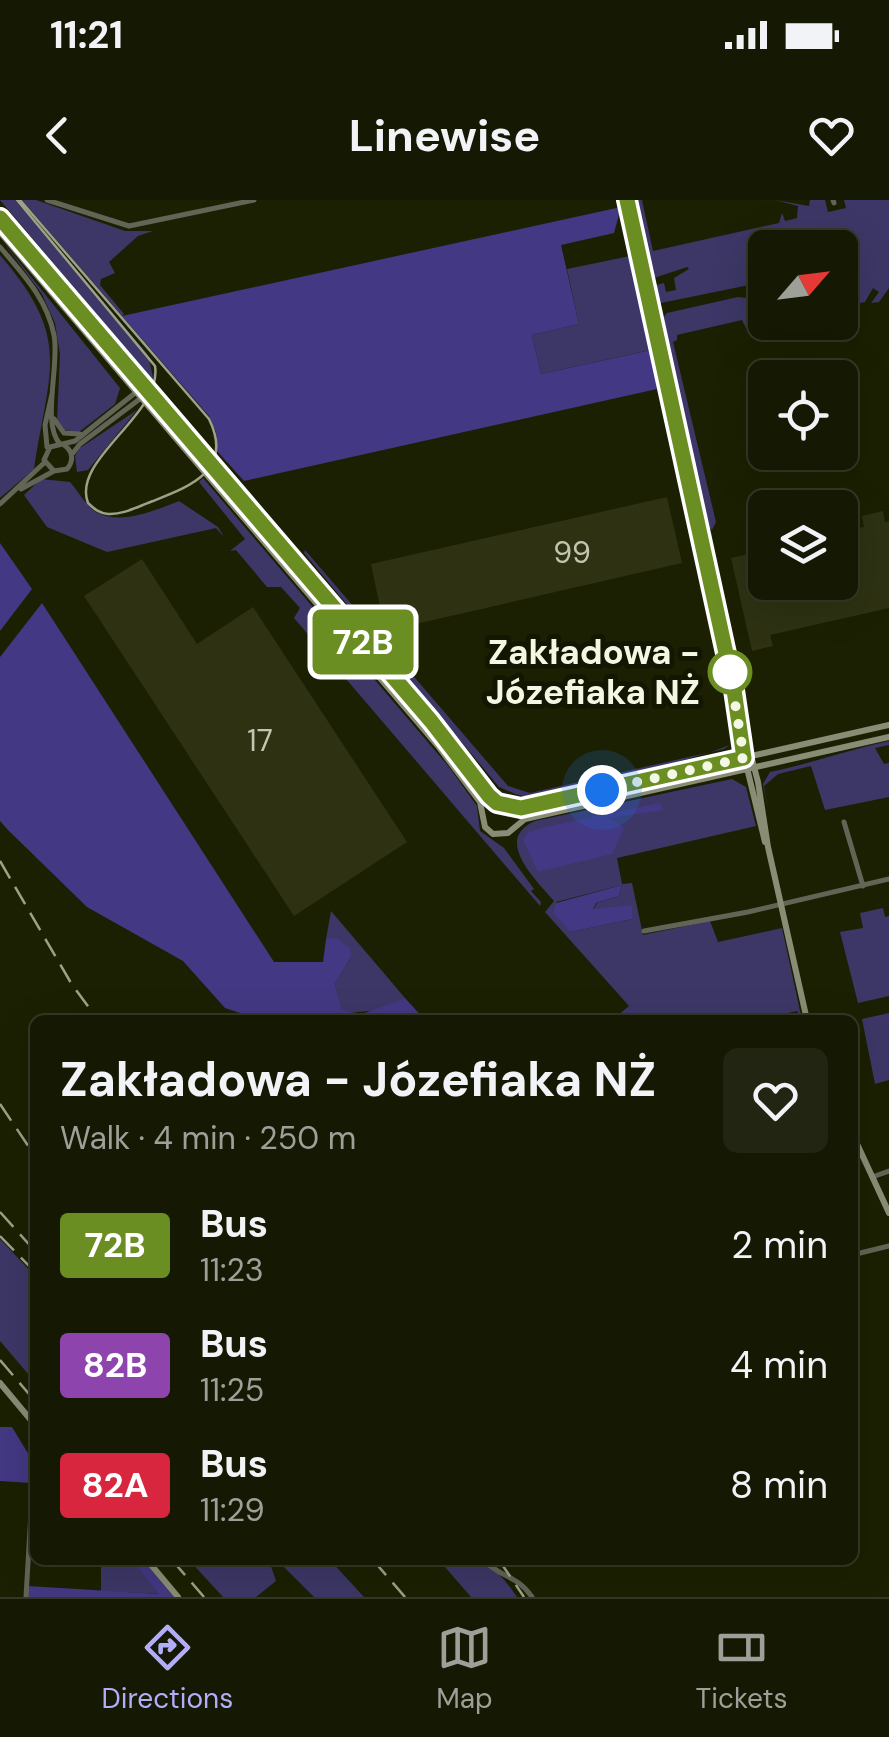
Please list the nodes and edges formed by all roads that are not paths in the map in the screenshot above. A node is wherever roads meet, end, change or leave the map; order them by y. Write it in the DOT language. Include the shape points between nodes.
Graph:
graph roads {
  1 [pos="46,200"];
  2 [pos="254,200"];
  3 [pos="627,200"];
  4 [pos="0,218"];
  5 [pos="0,232"];
  6 [pos="0,247"];
  7 [pos="146,389"];
  8 [pos="53,391"];
  9 [pos="138,396"];
  10 [pos="52,414"];
  11 [pos="83,434"];
  12 [pos="62,444"];
  13 [pos="46,450"];
  14 [pos="72,456"];
  15 [pos="44,460"];
  16 [pos="54,471"];
  17 [pos="14,493"];
  18 [pos="0,504"];
  19 [pos="889,725"];
  20 [pos="889,737"];
  21 [pos="748,757"];
  22 [pos="751,768"];
  23 [pos="497,803"];
  24 [pos="511,808"];
  25 [pos="484,812"];
  26 [pos="844,822"];
  27 [pos="515,824"];
  28 [pos="889,880"];
  29 [pos="863,886"];
  30 [pos="781,905"];
  31 [pos="644,931"];
  32 [pos="806,1015"];
  33 [pos="858,1146"];
  34 [pos="889,1172"];
  35 [pos="872,1177"];
  36 [pos="889,1213"];
  37 [pos="889,1246"];
  38 [pos="858,1253"];
  39 [pos="0,1383"];
  40 [pos="30,1419"];
  41 [pos="30,1529"];
  42 [pos="151,1565"];
  43 [pos="489,1565"];
  44 [pos="26,1597"];
  45 [pos="178,1597"];
  46 [pos="532,1597"];
  1 -- 2 [label="street" via="130,226"];
  3 -- 21 [label="street"];
  4 -- 7 [label="street"];
  5 -- 9 [label="street"];
  6 -- 8 [label="street" via="47,311 56,347"];
  7 -- 9 [label="street"];
  7 -- 23 [label="street"];
  8 -- 10 [label="street"];
  8 -- 13 [label="street"];
  9 -- 11 [label="street"];
  9 -- 14 [label="street"];
  9 -- 25 [label="street" via="440,750"];
  10 -- 11 [label="street" via="64,433"];
  10 -- 12 [label="street" via="52,432"];
  11 -- 12 [label="street"];
  12 -- 13 [label="street"];
  12 -- 14 [label="street"];
  13 -- 15 [label="street"];
  14 -- 16 [label="street" via="67,469"];
  15 -- 16 [label="street"];
  15 -- 17 [label="street"];
  16 -- 17 [label="street"];
  17 -- 18 [label="street"];
  19 -- 21 [label="street"];
  20 -- 22 [label="street"];
  21 -- 22 [label="street"];
  21 -- 24 [label="street"];
  22 -- 27 [label="street"];
  22 -- 30 [label="street"];
  23 -- 24 [label="street"];
  23 -- 25 [label="street"];
  24 -- 27 [label="street"];
  25 -- 27 [label="street" via="485,828 496,836"];
  26 -- 29 [label="street"];
  28 -- 29 [label="street"];
  29 -- 30 [label="street"];
  30 -- 31 [label="street"];
  30 -- 32 [label="street"];
  33 -- 35 [label="street"];
  34 -- 35 [label="street"];
  35 -- 36 [label="street"];
  37 -- 38 [label="street"];
  39 -- 40 [label="street"];
  41 -- 44 [label="street"];
  42 -- 45 [label="street"];
  43 -- 46 [label="street" via="520,1580"];
}
